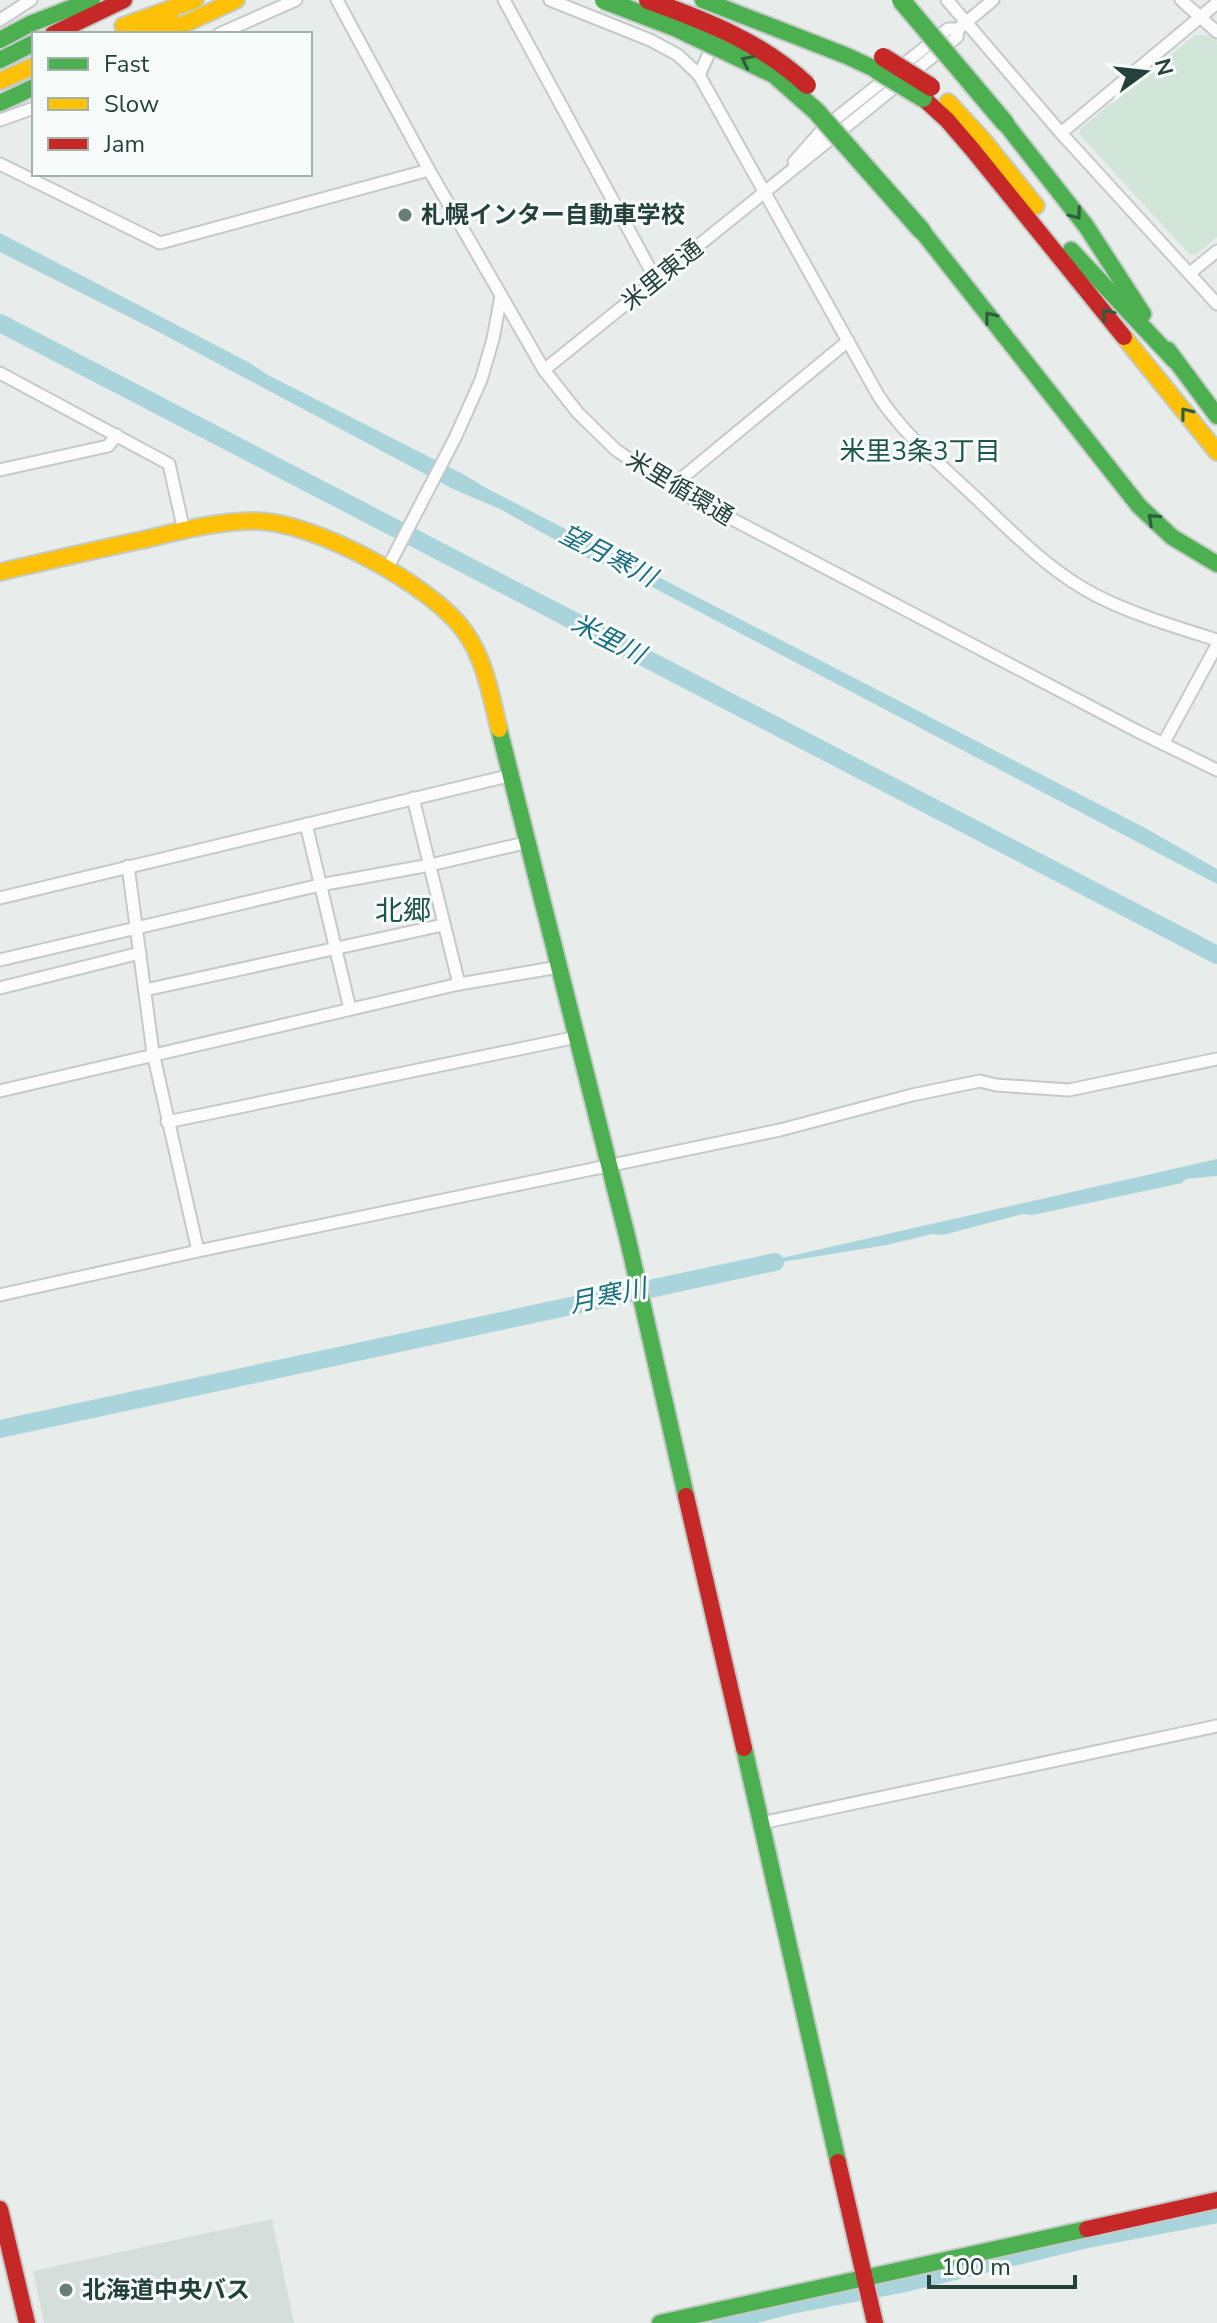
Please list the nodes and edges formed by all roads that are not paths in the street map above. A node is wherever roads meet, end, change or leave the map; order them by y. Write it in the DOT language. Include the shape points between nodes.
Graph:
graph roads {
  1 [pos="31,0"];
  2 [pos="70,0"];
  3 [pos="174,0"];
  4 [pos="195,0"];
  5 [pos="211,0"];
  6 [pos="236,0"];
  7 [pos="296,0"];
  8 [pos="337,0"];
  9 [pos="504,0"];
  10 [pos="550,0"];
  11 [pos="604,0"];
  12 [pos="648,0"];
  13 [pos="703,0"];
  14 [pos="740,0"];
  15 [pos="901,0"];
  16 [pos="917,0"];
  17 [pos="947,0"];
  18 [pos="993,0"];
  19 [pos="1181,0"];
  20 [pos="111,2"];
  21 [pos="1217,3"];
  22 [pos="725,16"];
  23 [pos="1200,17"];
  24 [pos="0,20"];
  25 [pos="30,24"];
  26 [pos="962,26"];
  27 [pos="115,30"];
  28 [pos="57,32"];
  29 [pos="145,32"];
  30 [pos="169,32"];
  31 [pos="224,32"];
  32 [pos="1217,32"];
  33 [pos="0,40"];
  34 [pos="32,44"];
  35 [pos="0,60"];
  36 [pos="880,64"];
  37 [pos="32,67"];
  38 [pos="699,75"];
  39 [pos="0,81"];
  40 [pos="32,88"];
  41 [pos="927,93"];
  42 [pos="0,103"];
  43 [pos="32,109"];
  44 [pos="0,120"];
  45 [pos="1005,123"];
  46 [pos="1061,133"];
  47 [pos="0,164"];
  48 [pos="429,170"];
  49 [pos="765,192"];
  50 [pos="918,225"];
  51 [pos="1217,251"];
  52 [pos="1190,273"];
  53 [pos="656,280"];
  54 [pos="501,296"];
  55 [pos="1217,304"];
  56 [pos="848,341"];
  57 [pos="1175,361"];
  58 [pos="544,370"];
  59 [pos="0,373"];
  60 [pos="1217,416"];
  61 [pos="117,435"];
  62 [pos="1217,452"];
  63 [pos="0,470"];
  64 [pos="671,487"];
  65 [pos="184,531"];
  66 [pos="1217,564"];
  67 [pos="387,569"];
  68 [pos="0,572"];
  69 [pos="1217,643"];
  70 [pos="1163,744"];
  71 [pos="1217,770"];
  72 [pos="512,775"];
  73 [pos="413,798"];
  74 [pos="306,824"];
  75 [pos="529,842"];
  76 [pos="430,865"];
  77 [pos="128,866"];
  78 [pos="320,885"];
  79 [pos="0,898"];
  80 [pos="443,925"];
  81 [pos="136,927"];
  82 [pos="335,949"];
  83 [pos="140,953"];
  84 [pos="0,960"];
  85 [pos="559,967"];
  86 [pos="459,984"];
  87 [pos="0,988"];
  88 [pos="145,990"];
  89 [pos="350,1009"];
  90 [pos="577,1037"];
  91 [pos="153,1053"];
  92 [pos="1217,1059"];
  93 [pos="0,1091"];
  94 [pos="167,1122"];
  95 [pos="610,1166"];
  96 [pos="198,1251"];
  97 [pos="0,1295"];
  98 [pos="1217,1726"];
  99 [pos="761,1823"];
  100 [pos="1217,2200"];
  101 [pos="0,2209"];
  102 [pos="867,2289"];
  103 [pos="27,2323"];
  104 [pos="660,2323"];
  105 [pos="875,2323"];
  1 -- 24 [label="street"];
  2 -- 25 [label="main road"];
  3 -- 27 [label="main road"];
  4 -- 27 [label="main road"];
  5 -- 29 [label="main road"];
  6 -- 30 [label="main road"];
  7 -- 31 [label="street"];
  8 -- 48 [label="street, 米里循環通"];
  9 -- 53 [label="street"];
  10 -- 38 [label="street" via="650,40 678,55"];
  50 -- 11 [label="main road, one-way, bridge" via="816,111 774,74"];
  12 -- 50 [label="main road, bridge" via="759,46 803,80"];
  13 -- 36 [label="main road"];
  14 -- 36 [label="main road"];
  15 -- 45 [label="main road, bridge"];
  16 -- 45 [label="main road, bridge"];
  17 -- 26 [label="street"];
  18 -- 26 [label="street, 米里東通"];
  19 -- 23 [label="street"];
  20 -- 25 [label="main road"];
  20 -- 28 [label="main road"];
  21 -- 23 [label="street"];
  22 -- 38 [label="street"];
  23 -- 32 [label="street"];
  23 -- 46 [label="street"];
  25 -- 33 [label="main road"];
  26 -- 46 [label="street"];
  26 -- 49 [label="street, 米里東通" via="957,37"];
  34 -- 35 [label="main road"];
  36 -- 41 [label="main road, bridge"];
  37 -- 39 [label="main road"];
  38 -- 49 [label="street"];
  40 -- 42 [label="main road"];
  41 -- 57 [label="main road" via="955,108 1079,260"];
  62 -- 41 [label="main road, one-way"];
  43 -- 44 [label="street"];
  45 -- 57 [label="main road, one-way" via="1086,226"];
  46 -- 52 [label="street"];
  47 -- 48 [label="street" via="160,243"];
  48 -- 54 [label="street, 米里循環通"];
  49 -- 53 [label="street, 米里東通"];
  49 -- 56 [label="street"];
  66 -- 50 [label="main road, one-way" via="1172,537 1139,506"];
  51 -- 52 [label="street"];
  52 -- 55 [label="street"];
  53 -- 58 [label="street, 米里東通"];
  54 -- 58 [label="street, 米里循環通"];
  54 -- 67 [label="street" via="481,380"];
  56 -- 64 [label="street"];
  56 -- 69 [label="street" via="893,418 1027,546 1095,595"];
  57 -- 60 [label="main road"];
  58 -- 64 [label="street, 米里循環通" via="616,450"];
  59 -- 61 [label="street"];
  61 -- 63 [label="street" via="108,446"];
  61 -- 65 [label="street" via="169,464"];
  64 -- 70 [label="street, 米里循環通"];
  65 -- 67 [label="main road" via="259,521 299,529"];
  65 -- 68 [label="main road"];
  67 -- 72 [label="main road" via="430,596 464,630 488,685"];
  69 -- 70 [label="street"];
  70 -- 71 [label="street, 米里循環通"];
  72 -- 73 [label="street"];
  72 -- 75 [label="main road"];
  73 -- 74 [label="street"];
  73 -- 76 [label="street"];
  74 -- 77 [label="street"];
  74 -- 78 [label="street"];
  75 -- 76 [label="street"];
  75 -- 85 [label="main road"];
  76 -- 78 [label="street"];
  76 -- 80 [label="street"];
  77 -- 79 [label="street"];
  77 -- 81 [label="street"];
  78 -- 81 [label="street"];
  78 -- 82 [label="street"];
  80 -- 82 [label="street"];
  80 -- 86 [label="street"];
  81 -- 83 [label="street"];
  81 -- 84 [label="street"];
  82 -- 88 [label="street"];
  82 -- 89 [label="street"];
  83 -- 87 [label="street"];
  83 -- 88 [label="street"];
  85 -- 86 [label="street"];
  85 -- 90 [label="main road"];
  86 -- 89 [label="street"];
  88 -- 91 [label="street"];
  89 -- 91 [label="street"];
  90 -- 94 [label="street"];
  90 -- 95 [label="main road"];
  91 -- 93 [label="street"];
  91 -- 94 [label="street"];
  92 -- 95 [label="street" via="1069,1090 980,1081"];
  94 -- 96 [label="street"];
  95 -- 96 [label="street"];
  95 -- 99 [label="main road"];
  96 -- 97 [label="street"];
  98 -- 99 [label="street"];
  99 -- 102 [label="main road"];
  100 -- 102 [label="main road"];
  101 -- 103 [label="main road"];
  102 -- 104 [label="main road"];
  102 -- 105 [label="main road"];
}
